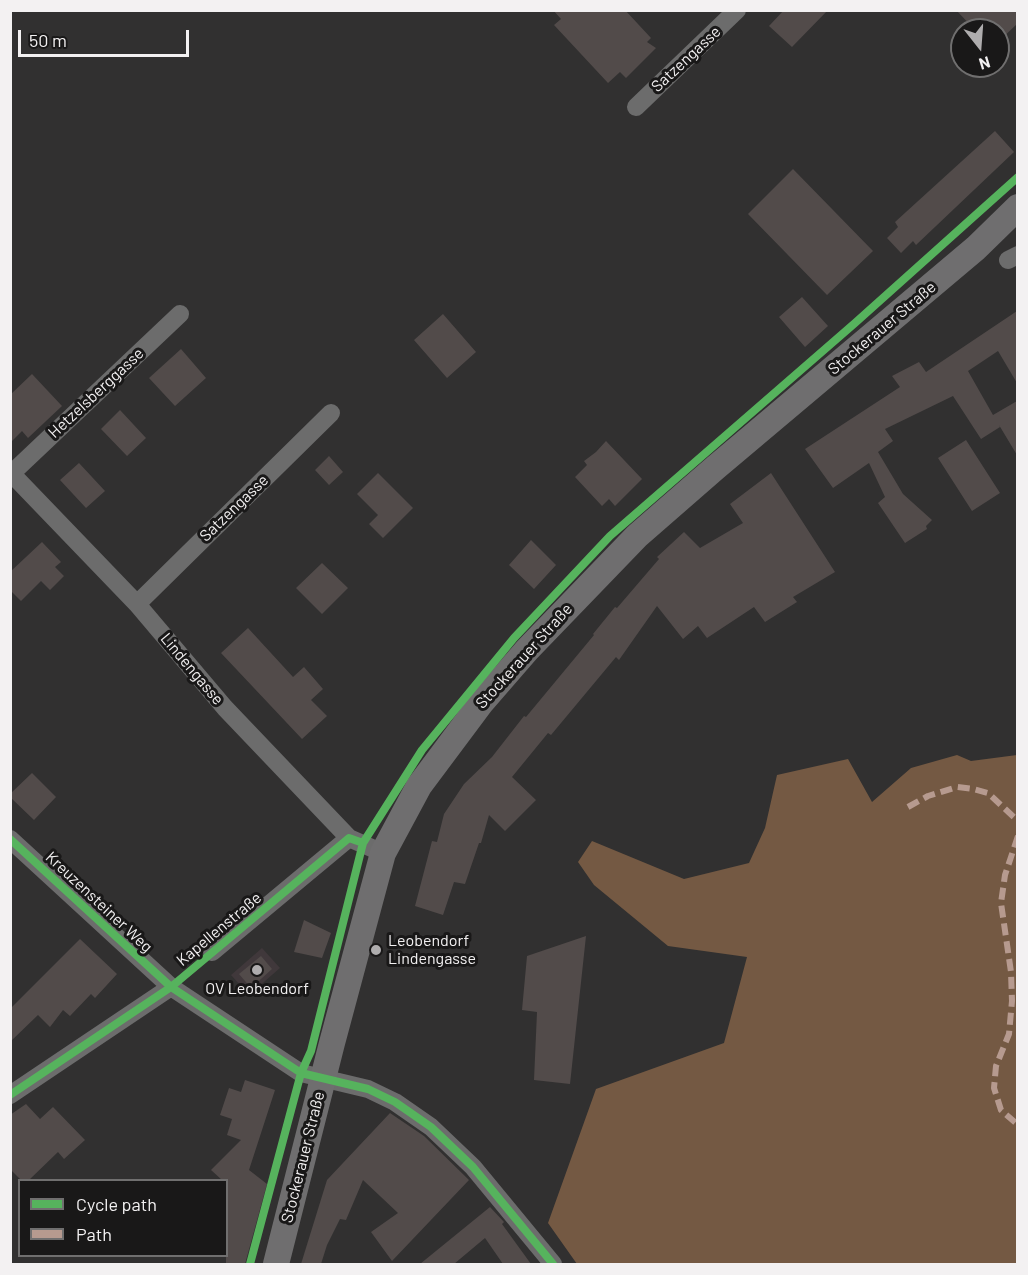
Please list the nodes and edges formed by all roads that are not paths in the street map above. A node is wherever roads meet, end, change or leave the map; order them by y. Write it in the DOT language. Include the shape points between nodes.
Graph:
graph roads {
  1 [pos="737,10"];
  2 [pos="636,107"];
  3 [pos="1017,207"];
  4 [pos="180,314"];
  5 [pos="332,413"];
  6 [pos="11,472"];
  7 [pos="137,604"];
  8 [pos="349,838"];
  9 [pos="10,839"];
  10 [pos="383,853"];
  11 [pos="212,952"];
  12 [pos="171,987"];
  13 [pos="323,1078"];
  14 [pos="10,1095"];
  15 [pos="276,1264"];
  16 [pos="553,1264"];
  1 -- 2 [label="street, Satzengasse"];
  3 -- 10 [label="street, Stockerauer Straße" via="976,249 654,521 587,587 481,703 419,786"];
  4 -- 6 [label="street, Hetzelsberggasse"];
  5 -- 7 [label="street, Satzengasse"];
  6 -- 7 [label="street, Lindengasse"];
  7 -- 8 [label="street, Lindengasse" via="225,708"];
  8 -- 10 [label="street, Lindengasse"];
  8 -- 11 [label="street, Kapellenstraße"];
  9 -- 12 [label="street, Kreuzensteiner Weg"];
  10 -- 13 [label="street, Stockerauer Straße"];
  12 -- 13 [label="street, Kreuzensteiner Weg" via="301,1073"];
  12 -- 14 [label="street, Kapellenstraße"];
  13 -- 15 [label="street, Stockerauer Straße"];
  13 -- 16 [label="street, Kreuzensteiner Weg" via="368,1089 432,1127 473,1167"];
}
